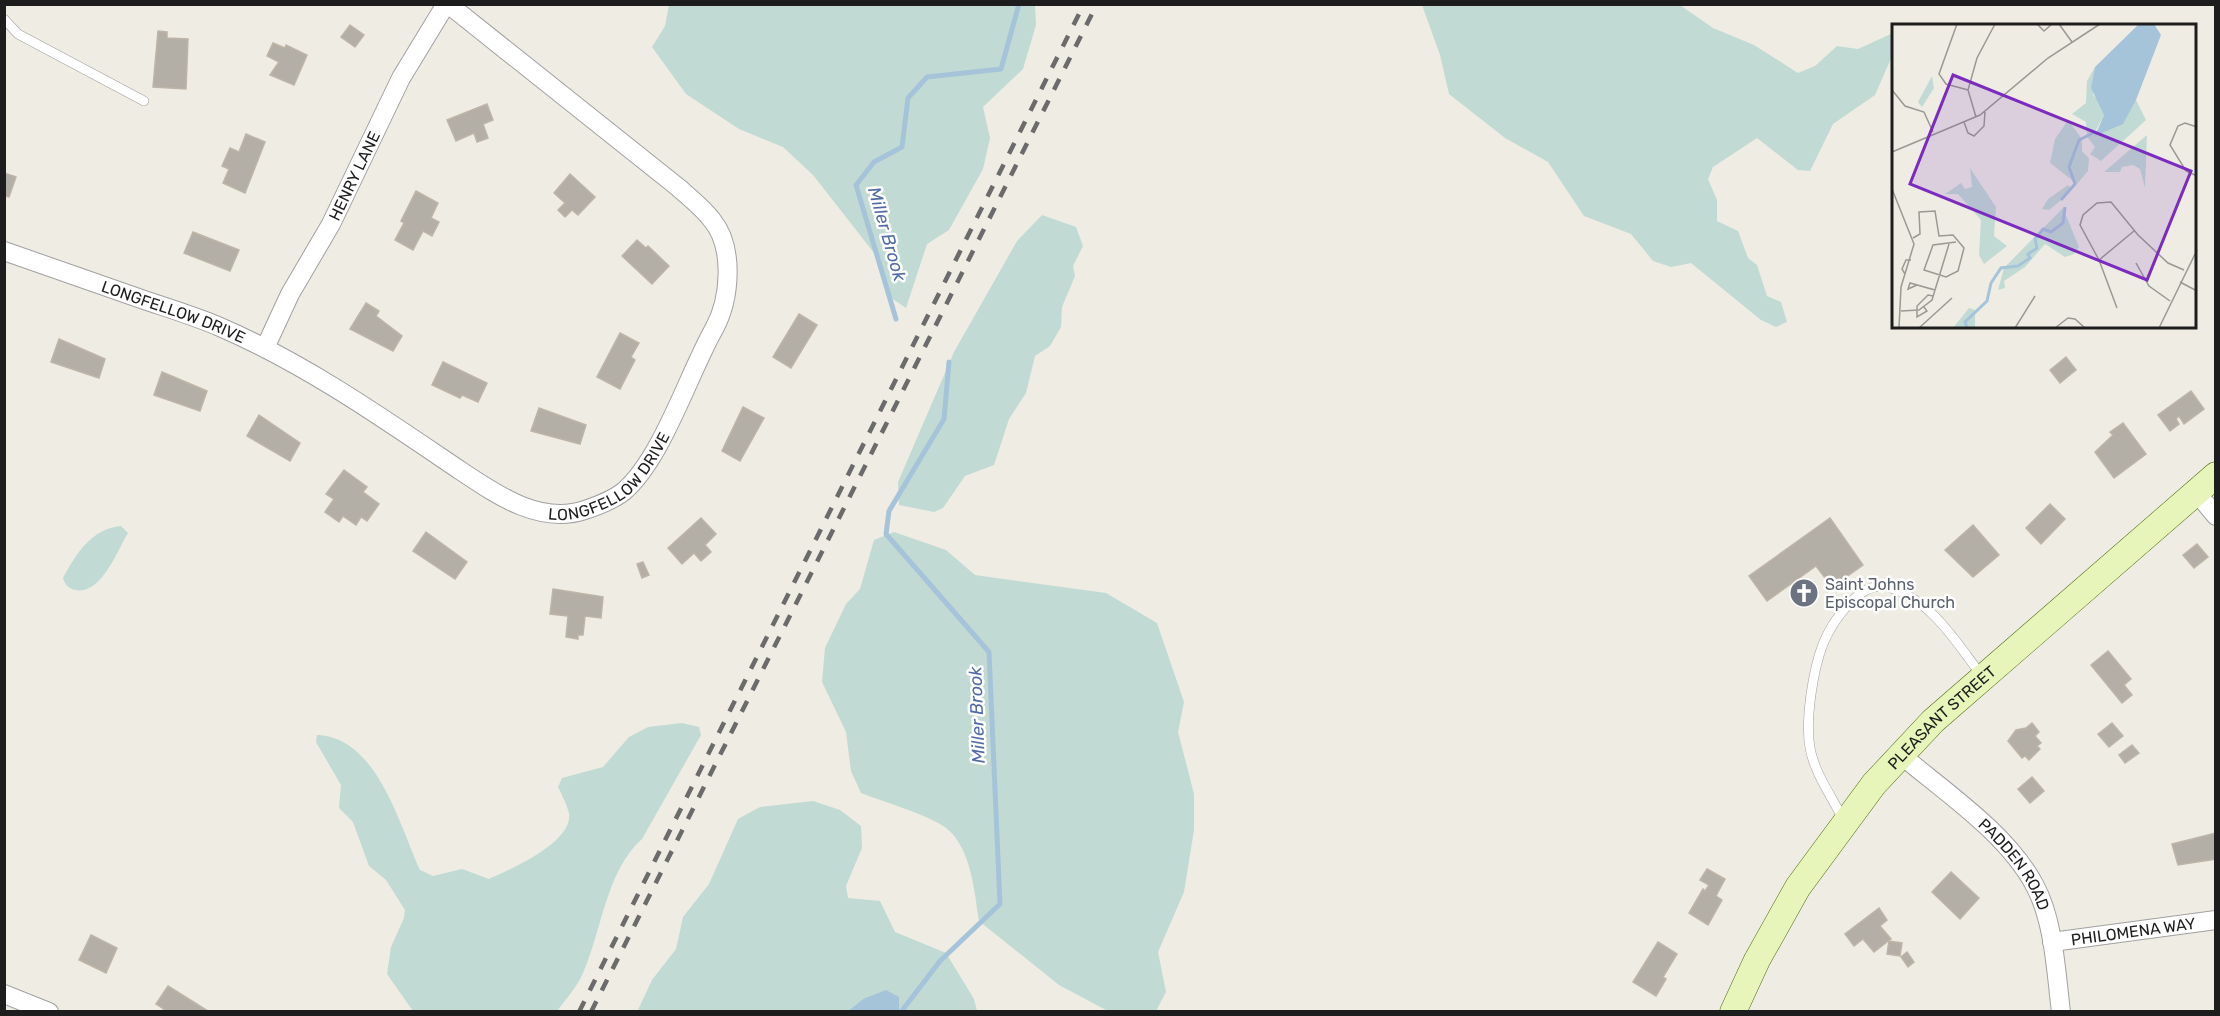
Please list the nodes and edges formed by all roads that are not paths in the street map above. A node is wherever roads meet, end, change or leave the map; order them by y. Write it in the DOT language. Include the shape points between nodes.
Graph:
graph roads {
  1 [pos="447,4"];
  2 [pos="4,19"];
  3 [pos="144,101"];
  4 [pos="4,251"];
  5 [pos="265,348"];
  6 [pos="2216,475"];
  7 [pos="2196,492"];
  8 [pos="2216,516"];
  9 [pos="1984,678"];
  10 [pos="1901,755"];
  11 [pos="1845,823"];
  12 [pos="2216,920"];
  13 [pos="2052,942"];
  14 [pos="4,994"];
  15 [pos="49,1011"];
  16 [pos="1733,1011"];
  17 [pos="2061,1011"];
  1 -- 5 [label="street, HENRY LANE" via="401,78 331,224"];
  1 -- 5 [label="street, LONGFELLOW DRIVE" via="679,188 713,221 723,239 728,275 721,316 666,430 622,492 583,511 541,512 503,499 386,420"];
  2 -- 3 [label="lane" via="18,34"];
  4 -- 5 [label="street, LONGFELLOW DRIVE" via="219,326"];
  6 -- 7 [label="street, PLEASANT STREET"];
  7 -- 8 [label="street"];
  7 -- 9 [label="street, PLEASANT STREET"];
  9 -- 10 [label="street, PLEASANT STREET"];
  9 -- 11 [label="lane" via="1941,623 1911,597 1886,586 1872,586 1855,596 1824,643 1810,705 1810,748"];
  10 -- 11 [label="street, PLEASANT STREET"];
  10 -- 13 [label="street, PADDEN ROAD" via="2017,857 2036,887"];
  11 -- 16 [label="street, PLEASANT STREET" via="1798,887"];
  12 -- 13 [label="street, PHILOMENA WAY"];
  13 -- 17 [label="street, PADDEN ROAD"];
  14 -- 15 [label="street"];
}
